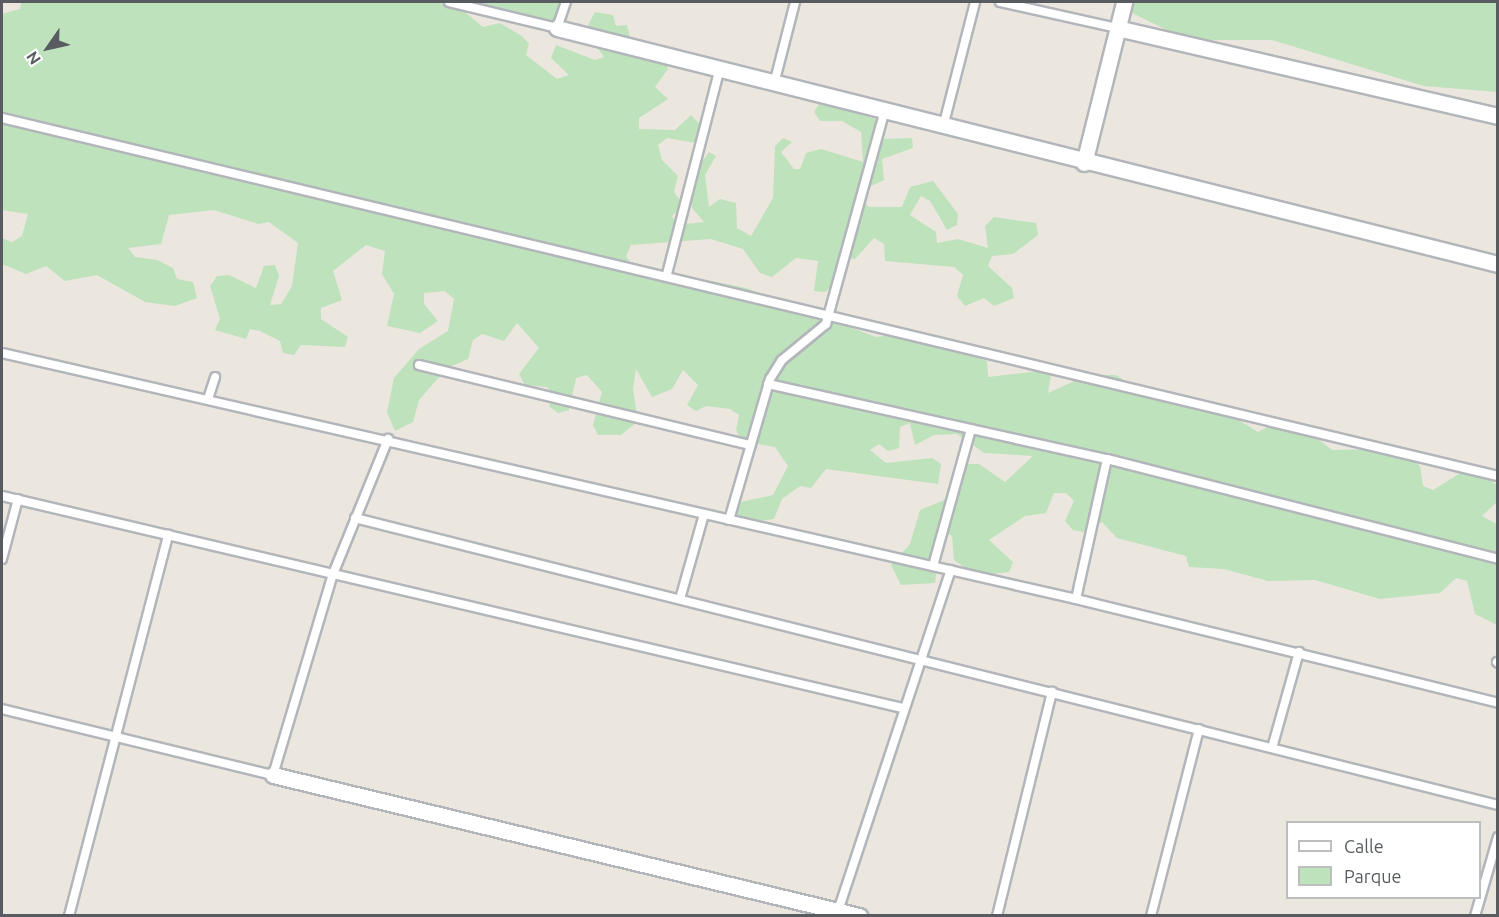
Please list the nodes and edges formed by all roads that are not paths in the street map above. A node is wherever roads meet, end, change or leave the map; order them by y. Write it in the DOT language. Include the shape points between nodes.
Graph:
graph roads {
  1 [pos="449,2"];
  2 [pos="566,2"];
  3 [pos="795,2"];
  4 [pos="975,2"];
  5 [pos="1000,2"];
  6 [pos="1124,2"];
  7 [pos="557,28"];
  8 [pos="1117,28"];
  9 [pos="719,72"];
  10 [pos="773,86"];
  11 [pos="884,114"];
  12 [pos="1497,116"];
  13 [pos="2,118"];
  14 [pos="943,128"];
  15 [pos="1084,163"];
  16 [pos="1497,264"];
  17 [pos="667,274"];
  18 [pos="829,313"];
  19 [pos="2,353"];
  20 [pos="419,365"];
  21 [pos="214,377"];
  22 [pos="768,384"];
  23 [pos="208,399"];
  24 [pos="971,429"];
  25 [pos="388,440"];
  26 [pos="750,445"];
  27 [pos="1107,459"];
  28 [pos="1497,477"];
  29 [pos="2,496"];
  30 [pos="18,500"];
  31 [pos="704,514"];
  32 [pos="355,518"];
  33 [pos="729,520"];
  34 [pos="168,535"];
  35 [pos="2,558"];
  36 [pos="1497,559"];
  37 [pos="933,566"];
  38 [pos="951,570"];
  39 [pos="333,574"];
  40 [pos="680,599"];
  41 [pos="1077,599"];
  42 [pos="1299,652"];
  43 [pos="920,659"];
  44 [pos="1052,692"];
  45 [pos="1497,703"];
  46 [pos="902,708"];
  47 [pos="2,709"];
  48 [pos="1199,729"];
  49 [pos="116,736"];
  50 [pos="1272,748"];
  51 [pos="273,775"];
  52 [pos="1497,805"];
  53 [pos="1497,837"];
  54 [pos="1481,894"];
  55 [pos="1480,899"];
  56 [pos="838,913"];
  57 [pos="69,915"];
  58 [pos="859,915"];
  59 [pos="997,915"];
  60 [pos="1151,915"];
  61 [pos="1475,915"];
  1 -- 7 [label="lane"];
  2 -- 7 [label="lane"];
  3 -- 10 [label="lane"];
  4 -- 14 [label="lane"];
  5 -- 8 [label="lane"];
  6 -- 8 [label="street"];
  7 -- 9 [label="street"];
  8 -- 12 [label="street"];
  8 -- 15 [label="street"];
  9 -- 10 [label="street"];
  9 -- 17 [label="lane"];
  10 -- 11 [label="street"];
  11 -- 14 [label="street"];
  11 -- 18 [label="lane"];
  13 -- 17 [label="lane"];
  14 -- 15 [label="street"];
  15 -- 16 [label="street"];
  17 -- 18 [label="lane"];
  18 -- 22 [label="lane" via="817,335 782,360"];
  18 -- 28 [label="lane"];
  19 -- 23 [label="lane"];
  20 -- 26 [label="lane"];
  21 -- 23 [label="lane"];
  22 -- 24 [label="lane"];
  22 -- 26 [label="lane"];
  23 -- 25 [label="lane"];
  24 -- 27 [label="lane"];
  24 -- 37 [label="lane"];
  25 -- 31 [label="lane"];
  25 -- 32 [label="lane"];
  26 -- 33 [label="lane"];
  27 -- 36 [label="lane"];
  27 -- 41 [label="lane"];
  29 -- 30 [label="lane"];
  30 -- 34 [label="lane"];
  30 -- 35 [label="lane"];
  31 -- 33 [label="lane"];
  31 -- 40 [label="lane"];
  32 -- 39 [label="lane"];
  32 -- 40 [label="lane"];
  33 -- 37 [label="lane"];
  34 -- 39 [label="lane"];
  34 -- 49 [label="lane"];
  37 -- 38 [label="lane"];
  38 -- 41 [label="lane"];
  38 -- 43 [label="lane"];
  39 -- 46 [label="lane"];
  39 -- 51 [label="lane"];
  40 -- 43 [label="lane"];
  41 -- 42 [label="lane"];
  42 -- 45 [label="lane"];
  42 -- 50 [label="lane"];
  43 -- 44 [label="lane"];
  43 -- 46 [label="lane"];
  44 -- 48 [label="lane"];
  44 -- 59 [label="lane"];
  46 -- 56 [label="lane"];
  47 -- 49 [label="lane"];
  48 -- 50 [label="lane"];
  48 -- 60 [label="lane"];
  49 -- 51 [label="lane"];
  49 -- 57 [label="lane"];
  50 -- 52 [label="lane"];
  51 -- 56 [label="street"];
  53 -- 54 [label="lane"];
  55 -- 61 [label="lane"];
  56 -- 58 [label="street"];
}
